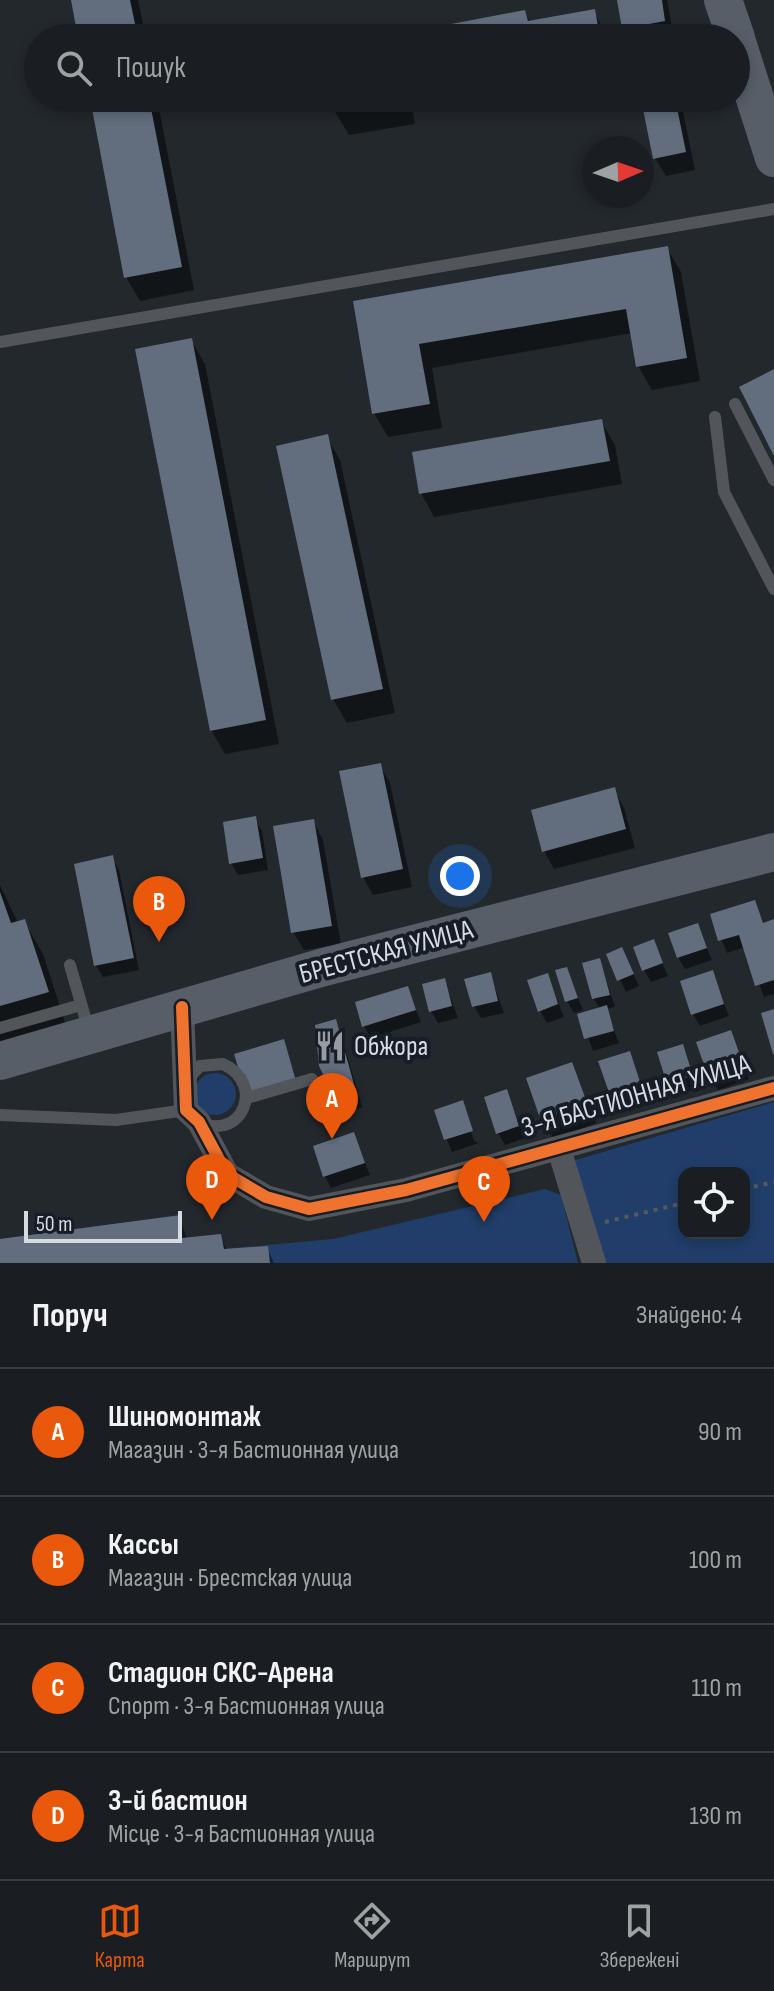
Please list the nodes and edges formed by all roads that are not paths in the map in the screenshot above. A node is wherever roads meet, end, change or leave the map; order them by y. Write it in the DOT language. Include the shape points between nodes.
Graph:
graph roads {
  1 [pos="723,0"];
  2 [pos="731,24"];
  3 [pos="750,82"];
  4 [pos="774,158"];
  5 [pos="774,209"];
  6 [pos="0,342"];
  7 [pos="735,404"];
  8 [pos="715,417"];
  9 [pos="774,480"];
  10 [pos="774,589"];
  11 [pos="774,852"];
  12 [pos="70,965"];
  13 [pos="182,1007"];
  14 [pos="86,1020"];
  15 [pos="0,1028"];
  16 [pos="0,1061"];
  17 [pos="312,1079"];
  18 [pos="774,1088"];
  19 [pos="247,1098"];
  20 [pos="189,1108"];
  21 [pos="0,1115"];
  22 [pos="559,1149"];
  23 [pos="594,1263"];
  1 -- 2 [label="main road"];
  3 -- 4 [label="main road"];
  5 -- 6 [label="lane"];
  7 -- 9 [label="lane"];
  8 -- 10 [label="lane" via="724,492"];
  11 -- 13 [label="main road, БРЕСТСКАЯ УЛИЦА"];
  12 -- 14 [label="lane"];
  13 -- 14 [label="main road, БРЕСТСКАЯ УЛИЦА"];
  13 -- 20 [label="street, 3-Я БАСТИОННАЯ УЛИЦА"];
  14 -- 15 [label="lane"];
  14 -- 16 [label="main road, БРЕСТСКАЯ УЛИЦА"];
  17 -- 19 [label="lane"];
  18 -- 22 [label="street, 3-Я БАСТИОННАЯ УЛИЦА"];
  19 -- 20 [label="lane" via="229,1123 208,1126"];
  19 -- 20 [label="lane" via="241,1077 223,1064 200,1066 185,1082"];
  20 -- 21 [label="lane" via="116,1120"];
  20 -- 22 [label="street, 3-Я БАСТИОННАЯ УЛИЦА" via="227,1174 266,1197 309,1209 406,1190"];
  22 -- 23 [label="street"];
}
